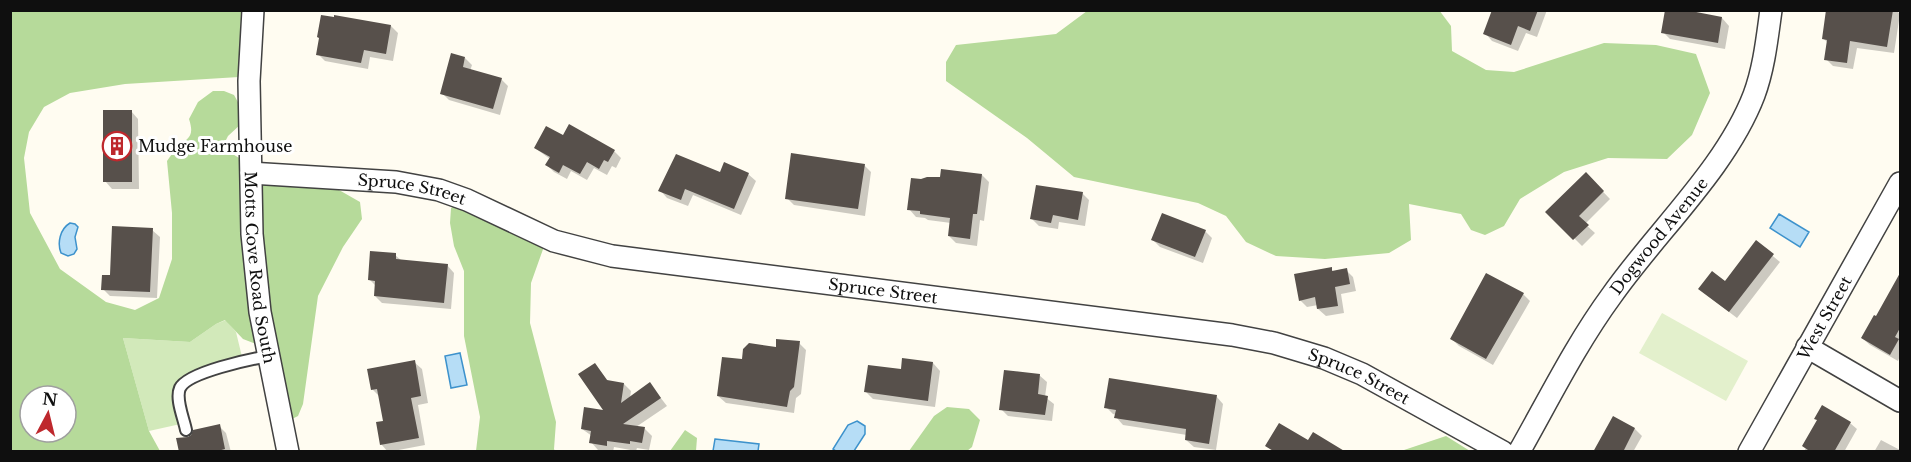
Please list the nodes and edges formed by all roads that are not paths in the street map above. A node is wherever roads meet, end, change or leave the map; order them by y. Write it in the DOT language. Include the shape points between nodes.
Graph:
graph roads {
  1 [pos="253,10"];
  2 [pos="1772,10"];
  3 [pos="251,173"];
  4 [pos="1900,183"];
  5 [pos="1807,347"];
  6 [pos="269,356"];
  7 [pos="1900,401"];
  8 [pos="186,430"];
  9 [pos="288,452"];
  10 [pos="1503,452"];
  11 [pos="1519,452"];
  12 [pos="1749,452"];
  1 -- 3 [label="street, Motts Cove Road South" via="249,81"];
  2 -- 11 [label="street, Dogwood Avenue" via="1763,63 1737,132 1610,297"];
  3 -- 6 [label="street, Motts Cove Road South" via="252,234"];
  3 -- 10 [label="street, Spruce Street" via="396,182 439,190 554,241 612,256 1274,344 1362,374"];
  4 -- 5 [label="street, West Street"];
  5 -- 7 [label="street"];
  5 -- 12 [label="street, West Street"];
  6 -- 8 [label="lane" via="212,370 183,385 179,396"];
  6 -- 9 [label="street, Motts Cove Road South"];
}
